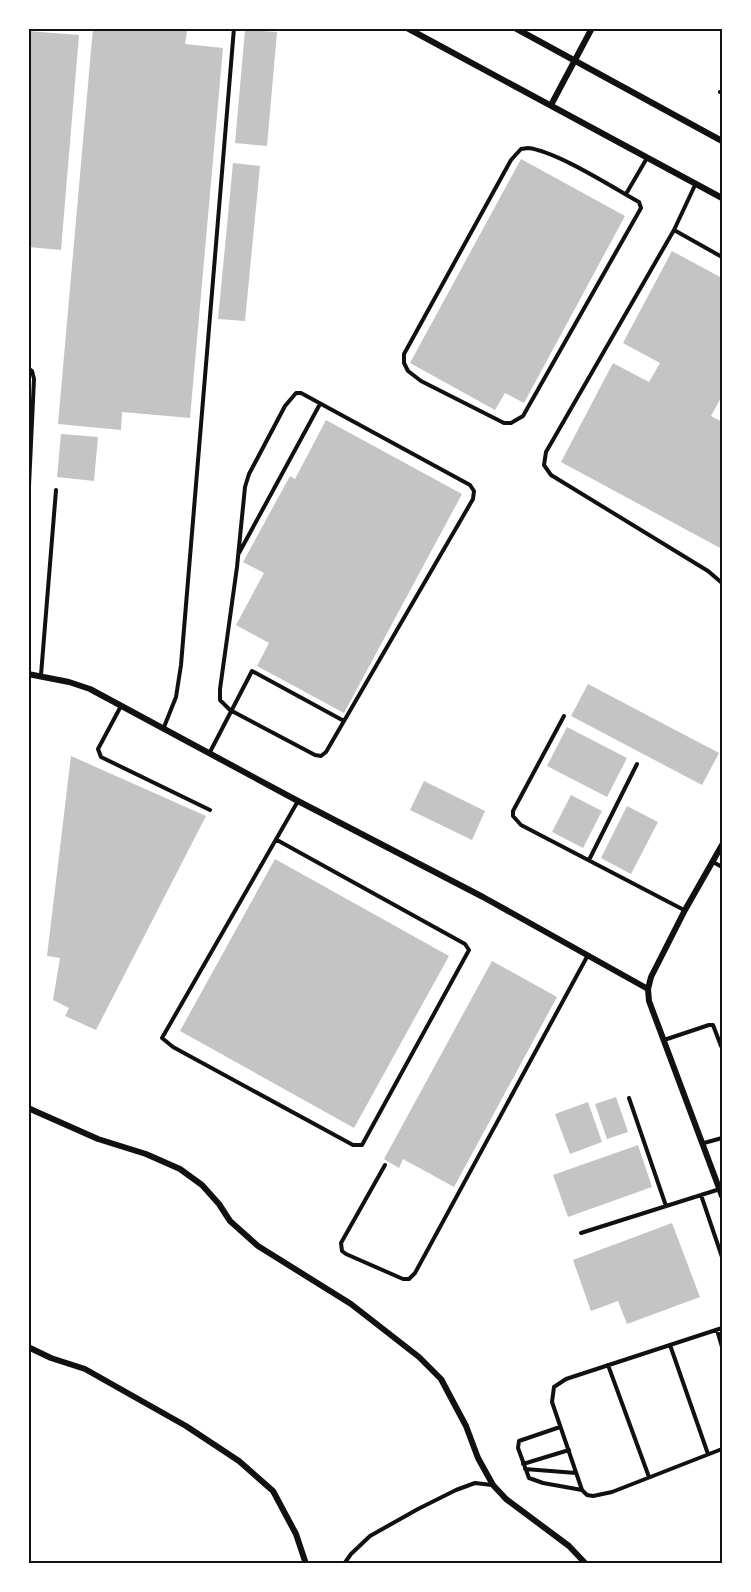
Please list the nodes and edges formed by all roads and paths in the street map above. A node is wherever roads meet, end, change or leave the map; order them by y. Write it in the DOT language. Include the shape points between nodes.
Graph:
graph roads {
  1 [pos="234,28"];
  2 [pos="407,28"];
  3 [pos="515,28"];
  4 [pos="592,28"];
  5 [pos="575,59"];
  6 [pos="551,105"];
  7 [pos="723,141"];
  8 [pos="647,158"];
  9 [pos="696,183"];
  10 [pos="626,194"];
  11 [pos="723,198"];
  12 [pos="674,230"];
  13 [pos="723,257"];
  14 [pos="28,368"];
  15 [pos="321,404"];
  16 [pos="56,490"];
  17 [pos="28,507"];
  18 [pos="238,555"];
  19 [pos="723,583"];
  20 [pos="28,674"];
  21 [pos="41,675"];
  22 [pos="121,706"];
  23 [pos="230,710"];
  24 [pos="564,716"];
  25 [pos="344,721"];
  26 [pos="164,727"];
  27 [pos="210,752"];
  28 [pos="638,764"];
  29 [pos="298,801"];
  30 [pos="210,810"];
  31 [pos="277,840"];
  32 [pos="723,845"];
  33 [pos="589,860"];
  34 [pos="713,862"];
  35 [pos="723,867"];
  36 [pos="685,910"];
  37 [pos="588,954"];
  38 [pos="648,989"];
  39 [pos="664,1040"];
  40 [pos="721,1046"];
  41 [pos="629,1098"];
  42 [pos="28,1108"];
  43 [pos="723,1138"];
  44 [pos="704,1143"];
  45 [pos="385,1165"];
  46 [pos="722,1192"];
  47 [pos="701,1195"];
  48 [pos="666,1206"];
  49 [pos="581,1233"];
  50 [pos="723,1257"];
  51 [pos="723,1328"];
  52 [pos="717,1330"];
  53 [pos="669,1345"];
  54 [pos="28,1347"];
  55 [pos="723,1347"];
  56 [pos="608,1365"];
  57 [pos="560,1427"];
  58 [pos="723,1449"];
  59 [pos="569,1450"];
  60 [pos="708,1455"];
  61 [pos="523,1464"];
  62 [pos="525,1470"];
  63 [pos="576,1473"];
  64 [pos="648,1478"];
  65 [pos="493,1485"];
  66 [pos="582,1490"];
  67 [pos="306,1563"];
  68 [pos="344,1563"];
  69 [pos="586,1563"];
  1 -- 26 [label="lane" via="181,665 176,697"];
  2 -- 6 [label="street"];
  3 -- 5 [label="street"];
  4 -- 5 [label="street"];
  5 -- 6 [label="street"];
  5 -- 7 [label="street"];
  6 -- 8 [label="street"];
  8 -- 9 [label="street"];
  8 -- 10 [label="lane"];
  9 -- 11 [label="street"];
  9 -- 12 [label="lane"];
  10 -- 10 [label="lane" via="553,155 521,149 511,160 408,345 404,354 408,371 504,423 523,416 639,213 639,202"];
  12 -- 13 [label="lane"];
  12 -- 19 [label="lane" via="546,452 544,465 551,475"];
  14 -- 17 [label="lane" via="34,379"];
  15 -- 18 [label="lane"];
  15 -- 18 [label="lane" via="296,393 285,406 249,474"];
  15 -- 25 [label="lane" via="470,485 474,492"];
  16 -- 21 [label="lane"];
  18 -- 23 [label="lane" via="220,689 220,700"];
  20 -- 21 [label="street"];
  21 -- 22 [label="street" via="90,689"];
  22 -- 26 [label="street"];
  22 -- 30 [label="lane" via="98,749 101,757"];
  23 -- 25 [label="lane" via="317,756 326,752"];
  23 -- 25 [label="lane" via="252,671"];
  23 -- 27 [label="lane"];
  24 -- 33 [label="lane" via="513,816 521,825"];
  26 -- 27 [label="street"];
  27 -- 29 [label="street"];
  28 -- 33 [label="lane"];
  29 -- 31 [label="lane"];
  29 -- 37 [label="street"];
  31 -- 31 [label="lane" via="465,944 469,950 362,1144 353,1144 162,1038"];
  32 -- 34 [label="street"];
  33 -- 36 [label="lane"];
  34 -- 35 [label="lane"];
  34 -- 36 [label="street"];
  36 -- 38 [label="street"];
  37 -- 38 [label="street"];
  37 -- 45 [label="lane" via="409,1279 346,1254 341,1247"];
  38 -- 39 [label="street"];
  39 -- 40 [label="lane" via="709,1024 713,1025"];
  39 -- 44 [label="street"];
  41 -- 48 [label="lane"];
  42 -- 65 [label="street" via="180,1169 202,1185 230,1221 258,1246 351,1304 419,1357 441,1379"];
  43 -- 44 [label="lane"];
  44 -- 46 [label="street"];
  46 -- 47 [label="lane"];
  47 -- 48 [label="lane"];
  47 -- 50 [label="lane"];
  48 -- 49 [label="lane"];
  51 -- 52 [label="lane"];
  52 -- 53 [label="lane"];
  52 -- 55 [label="lane"];
  53 -- 56 [label="lane"];
  53 -- 60 [label="lane"];
  54 -- 67 [label="street" via="86,1369 239,1461 273,1491"];
  56 -- 57 [label="lane" via="554,1387 551,1396"];
  56 -- 64 [label="lane"];
  57 -- 59 [label="lane"];
  57 -- 61 [label="lane" via="519,1441"];
  58 -- 60 [label="lane"];
  59 -- 61 [label="lane"];
  59 -- 63 [label="lane"];
  60 -- 64 [label="lane"];
  61 -- 62 [label="lane"];
  62 -- 63 [label="lane"];
  62 -- 66 [label="lane" via="536,1481"];
  63 -- 66 [label="lane"];
  64 -- 66 [label="lane" via="599,1495 587,1495"];
  65 -- 68 [label="lane" via="475,1483 418,1509 370,1536"];
  65 -- 69 [label="street"];
}
